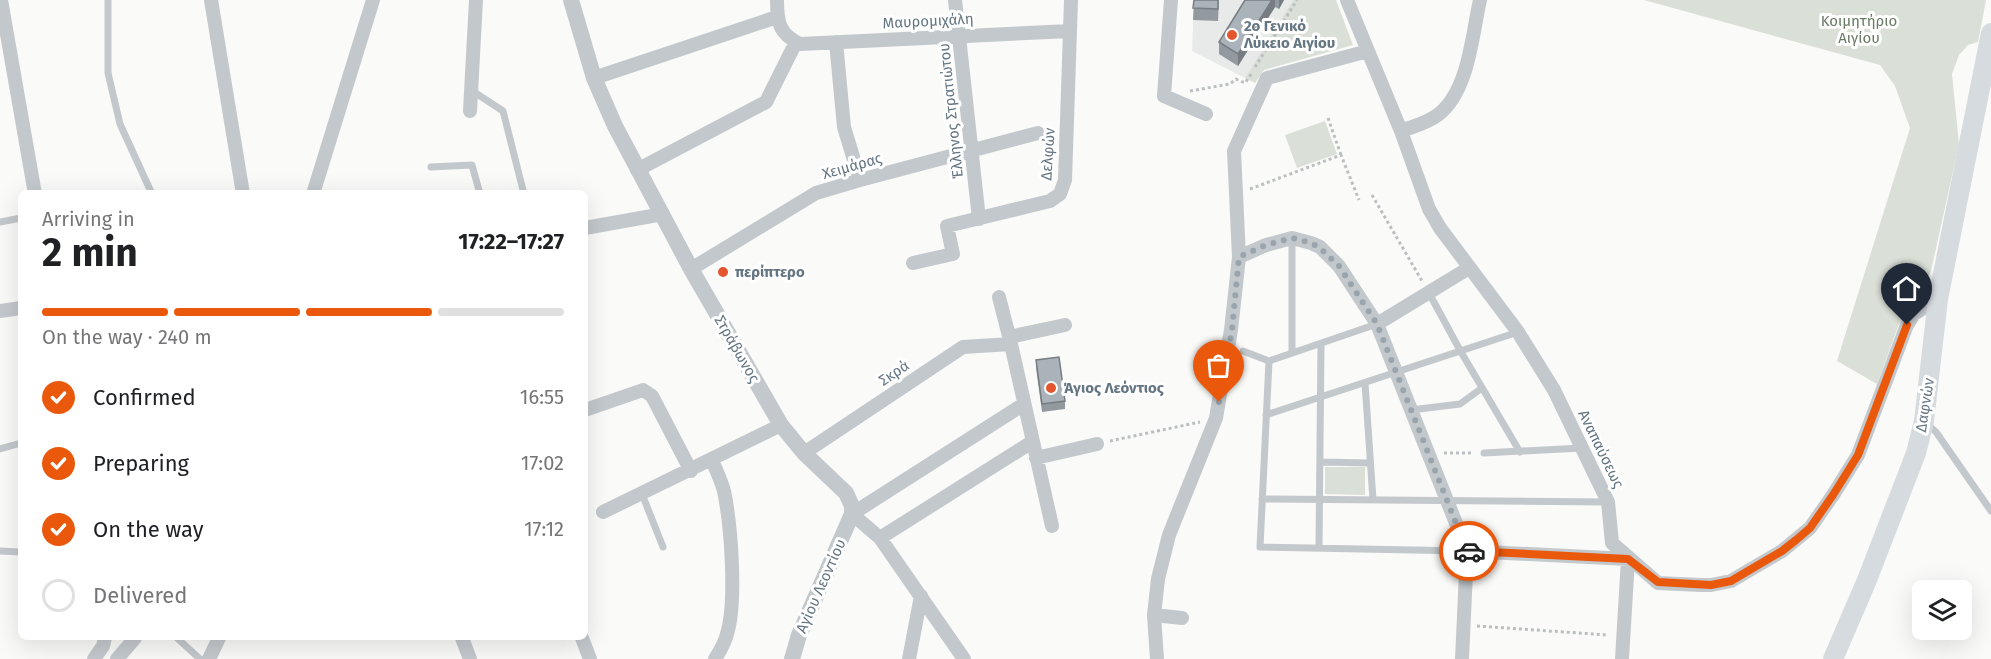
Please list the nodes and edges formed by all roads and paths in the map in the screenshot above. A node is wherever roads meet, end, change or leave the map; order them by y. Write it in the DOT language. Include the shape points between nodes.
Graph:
graph roads {
  1 [pos="1,0"];
  2 [pos="108,0"];
  3 [pos="211,0"];
  4 [pos="373,0"];
  5 [pos="476,0"];
  6 [pos="571,0"];
  7 [pos="777,0"];
  8 [pos="955,0"];
  9 [pos="1071,0"];
  10 [pos="1171,0"];
  11 [pos="1297,0"];
  12 [pos="1347,0"];
  13 [pos="1479,0"];
  14 [pos="777,16"];
  15 [pos="1070,31"];
  16 [pos="1991,33"];
  17 [pos="959,36"];
  18 [pos="792,40"];
  19 [pos="836,42"];
  20 [pos="1368,51"];
  21 [pos="594,78"];
  22 [pos="471,90"];
  23 [pos="1164,96"];
  24 [pos="470,111"];
  25 [pos="1206,114"];
  26 [pos="1328,118"];
  27 [pos="1401,131"];
  28 [pos="1038,133"];
  29 [pos="972,150"];
  30 [pos="1341,155"];
  31 [pos="430,167"];
  32 [pos="638,170"];
  33 [pos="860,180"];
  34 [pos="34,190"];
  35 [pos="150,190"];
  36 [pos="242,190"];
  37 [pos="314,190"];
  38 [pos="479,190"];
  39 [pos="523,190"];
  40 [pos="1235,195"];
  41 [pos="1372,195"];
  42 [pos="1359,200"];
  43 [pos="663,214"];
  44 [pos="18,219"];
  45 [pos="979,219"];
  46 [pos="0,222"];
  47 [pos="588,227"];
  48 [pos="1292,238"];
  49 [pos="1239,257"];
  50 [pos="913,263"];
  51 [pos="1469,268"];
  52 [pos="691,269"];
  53 [pos="1429,293"];
  54 [pos="999,297"];
  55 [pos="1938,299"];
  56 [pos="18,308"];
  57 [pos="0,311"];
  58 [pos="1377,324"];
  59 [pos="1065,325"];
  60 [pos="1518,332"];
  61 [pos="1010,340"];
  62 [pos="1321,344"];
  63 [pos="1243,351"];
  64 [pos="1461,352"];
  65 [pos="1292,353"];
  66 [pos="1269,361"];
  67 [pos="1396,373"];
  68 [pos="1365,383"];
  69 [pos="1482,388"];
  70 [pos="1320,398"];
  71 [pos="1024,404"];
  72 [pos="588,409"];
  73 [pos="1411,410"];
  74 [pos="1266,415"];
  75 [pos="1924,421"];
  76 [pos="1194,423"];
  77 [pos="781,425"];
  78 [pos="1032,442"];
  79 [pos="18,444"];
  80 [pos="1097,444"];
  81 [pos="1582,448"];
  82 [pos="0,449"];
  83 [pos="1520,452"];
  84 [pos="804,453"];
  85 [pos="1428,453"];
  86 [pos="1484,453"];
  87 [pos="1036,458"];
  88 [pos="712,460"];
  89 [pos="1320,462"];
  90 [pos="1370,463"];
  91 [pos="691,471"];
  92 [pos="642,494"];
  93 [pos="1262,499"];
  94 [pos="1319,500"];
  95 [pos="1373,500"];
  96 [pos="1447,500"];
  97 [pos="1608,502"];
  98 [pos="1991,511"];
  99 [pos="603,512"];
  100 [pos="852,514"];
  101 [pos="1052,526"];
  102 [pos="880,538"];
  103 [pos="663,547"];
  104 [pos="1319,547"];
  105 [pos="0,551"];
  106 [pos="1467,551"];
  107 [pos="18,552"];
  108 [pos="1628,559"];
  109 [pos="921,596"];
  110 [pos="1154,615"];
  111 [pos="1182,618"];
  112 [pos="1463,625"];
  113 [pos="1624,636"];
  114 [pos="104,640"];
  115 [pos="133,640"];
  116 [pos="179,640"];
  117 [pos="218,640"];
  118 [pos="463,640"];
  119 [pos="583,640"];
  120 [pos="94,659"];
  121 [pos="117,659"];
  122 [pos="200,659"];
  123 [pos="210,659"];
  124 [pos="470,659"];
  125 [pos="590,659"];
  126 [pos="715,659"];
  127 [pos="792,659"];
  128 [pos="909,659"];
  129 [pos="964,659"];
  130 [pos="1158,659"];
  131 [pos="1461,659"];
  132 [pos="1622,659"];
  133 [pos="1833,659"];
  1 -- 34 [label="street"];
  2 -- 35 [label="lane" via="108,74 120,124"];
  3 -- 36 [label="street"];
  4 -- 37 [label="street"];
  5 -- 22 [label="street"];
  6 -- 21 [label="street, Στράβωνος"];
  7 -- 14 [label="street"];
  8 -- 17 [label="street, Έλληνος Στρατιώτου"];
  9 -- 15 [label="street, Δελφών"];
  10 -- 23 [label="street"];
  11 -- 23 [label="path" via="1245,83 1236,79 1230,84"];
  12 -- 20 [label="street, Αναπαύσεως"];
  13 -- 27 [label="street" via="1464,75 1453,98 1438,115"];
  14 -- 18 [label="street" via="783,33"];
  14 -- 21 [label="street"];
  15 -- 17 [label="street, Μαυρομιχάλη"];
  15 -- 45 [label="street, Δελφών" via="1065,180 1060,194 1050,201"];
  16 -- 55 [label="main road, Δαφνών"];
  17 -- 19 [label="street, Μαυρομιχάλη"];
  17 -- 29 [label="street, Έλληνος Στρατιώτου"];
  18 -- 19 [label="street, Μαυρομιχάλη" via="800,44"];
  18 -- 32 [label="street" via="766,102"];
  19 -- 33 [label="street" via="844,127"];
  20 -- 27 [label="street, Αναπαύσεως"];
  20 -- 40 [label="street" via="1267,78 1234,152"];
  21 -- 32 [label="street, Στράβωνος"];
  22 -- 24 [label="street"];
  22 -- 39 [label="lane" via="503,111"];
  23 -- 25 [label="street"];
  26 -- 30 [label="path"];
  27 -- 51 [label="street, Αναπαύσεως" via="1429,209"];
  28 -- 29 [label="street, Χειμάρας"];
  29 -- 33 [label="street, Χειμάρας"];
  29 -- 45 [label="street, Έλληνος Στρατιώτου"];
  30 -- 40 [label="path"];
  30 -- 42 [label="path"];
  31 -- 38 [label="lane" via="472,165"];
  32 -- 43 [label="street, Στράβωνος"];
  33 -- 52 [label="street, Χειμάρας" via="816,193"];
  40 -- 49 [label="street"];
  41 -- 53 [label="path"];
  43 -- 47 [label="street"];
  43 -- 52 [label="street, Στράβωνος"];
  44 -- 46 [label="lane"];
  45 -- 50 [label="street, Δελφών" via="947,226 953,254"];
  48 -- 49 [label="street"];
  48 -- 58 [label="street" via="1320,248 1339,266"];
  48 -- 65 [label="lane"];
  49 -- 110 [label="street" via="1232,330 1216,418 1169,536"];
  51 -- 53 [label="street"];
  51 -- 60 [label="street, Αναπαύσεως"];
  52 -- 77 [label="street, Στράβωνος"];
  53 -- 58 [label="street"];
  53 -- 64 [label="lane"];
  54 -- 61 [label="street"];
  55 -- 75 [label="main road, Δαφνών"];
  55 -- 108 [label="street, Αναπαύσεως" via="1914,314 1907,325 1858,455 1810,528 1796,540 1731,581 1711,585 1658,582"];
  56 -- 57 [label="street"];
  58 -- 62 [label="lane"];
  58 -- 67 [label="street"];
  59 -- 61 [label="street, Σκρά"];
  60 -- 64 [label="lane"];
  60 -- 81 [label="street, Αναπαύσεως" via="1554,390"];
  61 -- 71 [label="street"];
  61 -- 84 [label="street, Σκρά" via="963,347"];
  62 -- 65 [label="lane"];
  62 -- 70 [label="lane"];
  63 -- 66 [label="lane"];
  64 -- 67 [label="lane"];
  64 -- 69 [label="lane"];
  65 -- 66 [label="lane"];
  66 -- 74 [label="lane"];
  67 -- 68 [label="lane"];
  67 -- 73 [label="street"];
  68 -- 70 [label="lane"];
  68 -- 90 [label="lane"];
  69 -- 73 [label="lane" via="1460,404"];
  69 -- 83 [label="lane"];
  70 -- 74 [label="lane"];
  70 -- 89 [label="lane"];
  71 -- 78 [label="street"];
  71 -- 100 [label="street"];
  72 -- 91 [label="street" via="644,390 652,396"];
  73 -- 85 [label="street"];
  74 -- 93 [label="lane"];
  75 -- 98 [label="lane" via="1936,432"];
  75 -- 133 [label="main road, Δαφνών" via="1899,501"];
  76 -- 80 [label="path"];
  77 -- 84 [label="street, Στράβωνος"];
  77 -- 88 [label="street"];
  78 -- 87 [label="street"];
  78 -- 102 [label="street"];
  79 -- 82 [label="lane"];
  80 -- 87 [label="street"];
  81 -- 83 [label="lane"];
  81 -- 97 [label="street, Αναπαύσεως"];
  83 -- 86 [label="lane"];
  84 -- 100 [label="street, Στράβωνος" via="846,493"];
  85 -- 86 [label="path"];
  85 -- 96 [label="street"];
  87 -- 101 [label="street"];
  88 -- 91 [label="street"];
  88 -- 126 [label="street" via="724,489 731,586 730,623"];
  89 -- 90 [label="lane"];
  89 -- 94 [label="lane"];
  90 -- 95 [label="lane"];
  91 -- 92 [label="street"];
  92 -- 99 [label="street"];
  92 -- 103 [label="lane"];
  93 -- 94 [label="lane"];
  93 -- 104 [label="lane" via="1260,547"];
  94 -- 95 [label="lane"];
  94 -- 104 [label="lane"];
  95 -- 96 [label="lane"];
  96 -- 97 [label="lane"];
  96 -- 106 [label="street"];
  97 -- 108 [label="street, Αναπαύσεως" via="1612,543"];
  100 -- 102 [label="street, Στράβωνος"];
  100 -- 127 [label="street, Αγίου Λεοντίου"];
  102 -- 109 [label="street, Στράβωνος"];
  104 -- 106 [label="lane"];
  105 -- 107 [label="lane"];
  106 -- 108 [label="street"];
  106 -- 112 [label="street"];
  108 -- 113 [label="street"];
  109 -- 128 [label="street"];
  109 -- 129 [label="street, Στράβωνος"];
  110 -- 111 [label="street"];
  110 -- 130 [label="street"];
  112 -- 113 [label="path"];
  112 -- 131 [label="street"];
  113 -- 132 [label="street"];
  114 -- 120 [label="street"];
  115 -- 121 [label="street"];
  116 -- 122 [label="lane"];
  117 -- 123 [label="street"];
  118 -- 124 [label="street"];
  119 -- 125 [label="street"];
}
